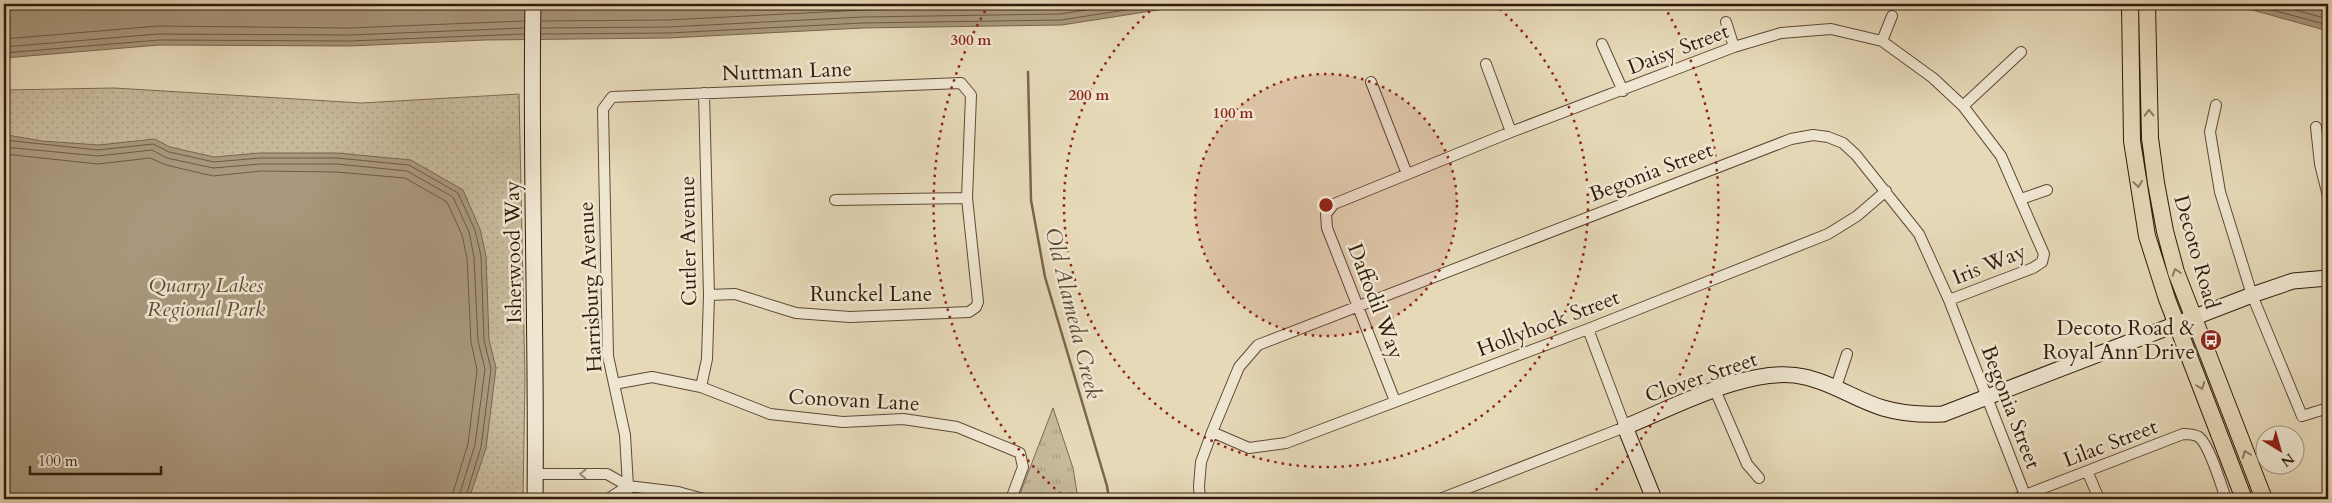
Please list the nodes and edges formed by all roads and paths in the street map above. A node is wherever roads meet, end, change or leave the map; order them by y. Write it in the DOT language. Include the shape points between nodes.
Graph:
graph roads {
  1 [pos="533,4"];
  2 [pos="2130,9"];
  3 [pos="2147,9"];
  4 [pos="1892,16"];
  5 [pos="1726,22"];
  6 [pos="1882,41"];
  7 [pos="1602,44"];
  8 [pos="1734,47"];
  9 [pos="2021,52"];
  10 [pos="1486,64"];
  11 [pos="1371,82"];
  12 [pos="1622,91"];
  13 [pos="704,93"];
  14 [pos="607,103"];
  15 [pos="2216,105"];
  16 [pos="1963,106"];
  17 [pos="2316,126"];
  18 [pos="1511,132"];
  19 [pos="2324,163"];
  20 [pos="1406,174"];
  21 [pos="2048,190"];
  22 [pos="1886,191"];
  23 [pos="2328,196"];
  24 [pos="967,198"];
  25 [pos="2021,199"];
  26 [pos="834,200"];
  27 [pos="1326,214"];
  28 [pos="2042,262"];
  29 [pos="2328,278"];
  30 [pos="709,295"];
  31 [pos="2252,295"];
  32 [pos="1949,300"];
  33 [pos="1358,305"];
  34 [pos="2193,318"];
  35 [pos="2177,324"];
  36 [pos="1588,329"];
  37 [pos="1847,354"];
  38 [pos="614,384"];
  39 [pos="701,387"];
  40 [pos="1836,387"];
  41 [pos="1715,390"];
  42 [pos="1986,399"];
  43 [pos="1394,401"];
  44 [pos="2328,408"];
  45 [pos="1625,427"];
  46 [pos="1212,432"];
  47 [pos="2088,473"];
  48 [pos="536,474"];
  49 [pos="1759,478"];
  50 [pos="628,486"];
  51 [pos="2020,497"];
  52 [pos="535,499"];
  53 [pos="626,499"];
  54 [pos="704,499"];
  55 [pos="1011,499"];
  56 [pos="1200,499"];
  57 [pos="1440,499"];
  58 [pos="1654,499"];
  59 [pos="2099,499"];
  60 [pos="2226,499"];
  61 [pos="2244,499"];
  62 [pos="2264,499"];
  1 -- 48 [label="street, Isherwood Way"];
  2 -- 35 [label="main road, Decoto Road, one-way" via="2132,141 2138,188 2147,236"];
  34 -- 3 [label="main road, Decoto Road, one-way" via="2174,264 2156,184 2150,128"];
  4 -- 6 [label="street"];
  5 -- 8 [label="street"];
  6 -- 8 [label="street, Daisy Street" via="1831,28 1780,33"];
  6 -- 16 [label="street, Daisy Street" via="1933,78"];
  7 -- 12 [label="street"];
  8 -- 12 [label="street, Daisy Street"];
  9 -- 16 [label="street"];
  10 -- 18 [label="street"];
  11 -- 20 [label="street"];
  12 -- 18 [label="street, Daisy Street"];
  13 -- 14 [label="street, Nuttman Lane" via="612,97"];
  13 -- 24 [label="street, Nuttman Lane" via="961,83 971,95"];
  13 -- 30 [label="street, Cutler Avenue"];
  14 -- 38 [label="street, Harrisburg Avenue" via="603,109 608,356"];
  15 -- 31 [label="street" via="2210,132 2220,192"];
  16 -- 25 [label="street, Daisy Street" via="2001,156"];
  17 -- 19 [label="street"];
  18 -- 20 [label="street, Daisy Street"];
  19 -- 23 [label="street"];
  20 -- 27 [label="street, Daisy Street" via="1334,204"];
  21 -- 25 [label="street"];
  22 -- 32 [label="street, Begonia Street" via="1919,234"];
  22 -- 33 [label="street, Begonia Street" via="1843,144 1813,135 1791,139"];
  22 -- 36 [label="street, Hollyhock Street" via="1857,216 1828,234"];
  24 -- 26 [label="street"];
  24 -- 30 [label="street, Runckel Lane" via="978,302 976,308 969,312 850,316 796,313 735,294"];
  25 -- 28 [label="street, Daisy Street" via="2044,254"];
  27 -- 33 [label="street, Daffodil Way" via="1327,228"];
  28 -- 32 [label="street, Iris Way"];
  29 -- 31 [label="street, Clover Street" via="2293,281"];
  30 -- 39 [label="street, Cutler Avenue" via="708,359"];
  31 -- 34 [label="street, Clover Street"];
  31 -- 44 [label="street" via="2302,416"];
  32 -- 42 [label="street, Begonia Street"];
  33 -- 43 [label="street, Daffodil Way"];
  33 -- 46 [label="street, Begonia Street" via="1258,345 1239,367"];
  34 -- 35 [label="street, Clover Street"];
  62 -- 34 [label="main road, Decoto Road, one-way"];
  35 -- 42 [label="street, Clover Street"];
  35 -- 61 [label="main road, Decoto Road, one-way"];
  36 -- 43 [label="street, Hollyhock Street"];
  36 -- 45 [label="street"];
  37 -- 40 [label="street"];
  38 -- 39 [label="street, Conovan Lane" via="652,377"];
  38 -- 50 [label="street, Harrisburg Avenue" via="625,435"];
  39 -- 55 [label="street, Conovan Lane" via="770,414 843,422 903,419 957,427 1020,453 1023,467"];
  40 -- 41 [label="street, Clover Street" via="1803,376 1777,374 1750,378"];
  40 -- 42 [label="street, Clover Street" via="1882,408 1918,415 1943,414"];
  41 -- 45 [label="street, Clover Street"];
  41 -- 49 [label="street" via="1746,464"];
  42 -- 51 [label="street, Begonia Street"];
  43 -- 46 [label="street, Hollyhock Street" via="1286,443 1249,448"];
  45 -- 57 [label="street, Clover Street"];
  45 -- 58 [label="street"];
  46 -- 56 [label="street, Begonia Street" via="1201,462"];
  47 -- 51 [label="street, Lilac Street"];
  47 -- 59 [label="street"];
  47 -- 60 [label="street, Lilac Street" via="2183,434 2192,434 2199,437 2205,446"];
  50 -- 48 [label="street, one-way" via="607,474"];
  48 -- 52 [label="street, Isherwood Way"];
  50 -- 52 [label="street" via="608,498"];
  50 -- 53 [label="street, Harrisburg Avenue"];
  50 -- 54 [label="street" via="678,492"];
}
